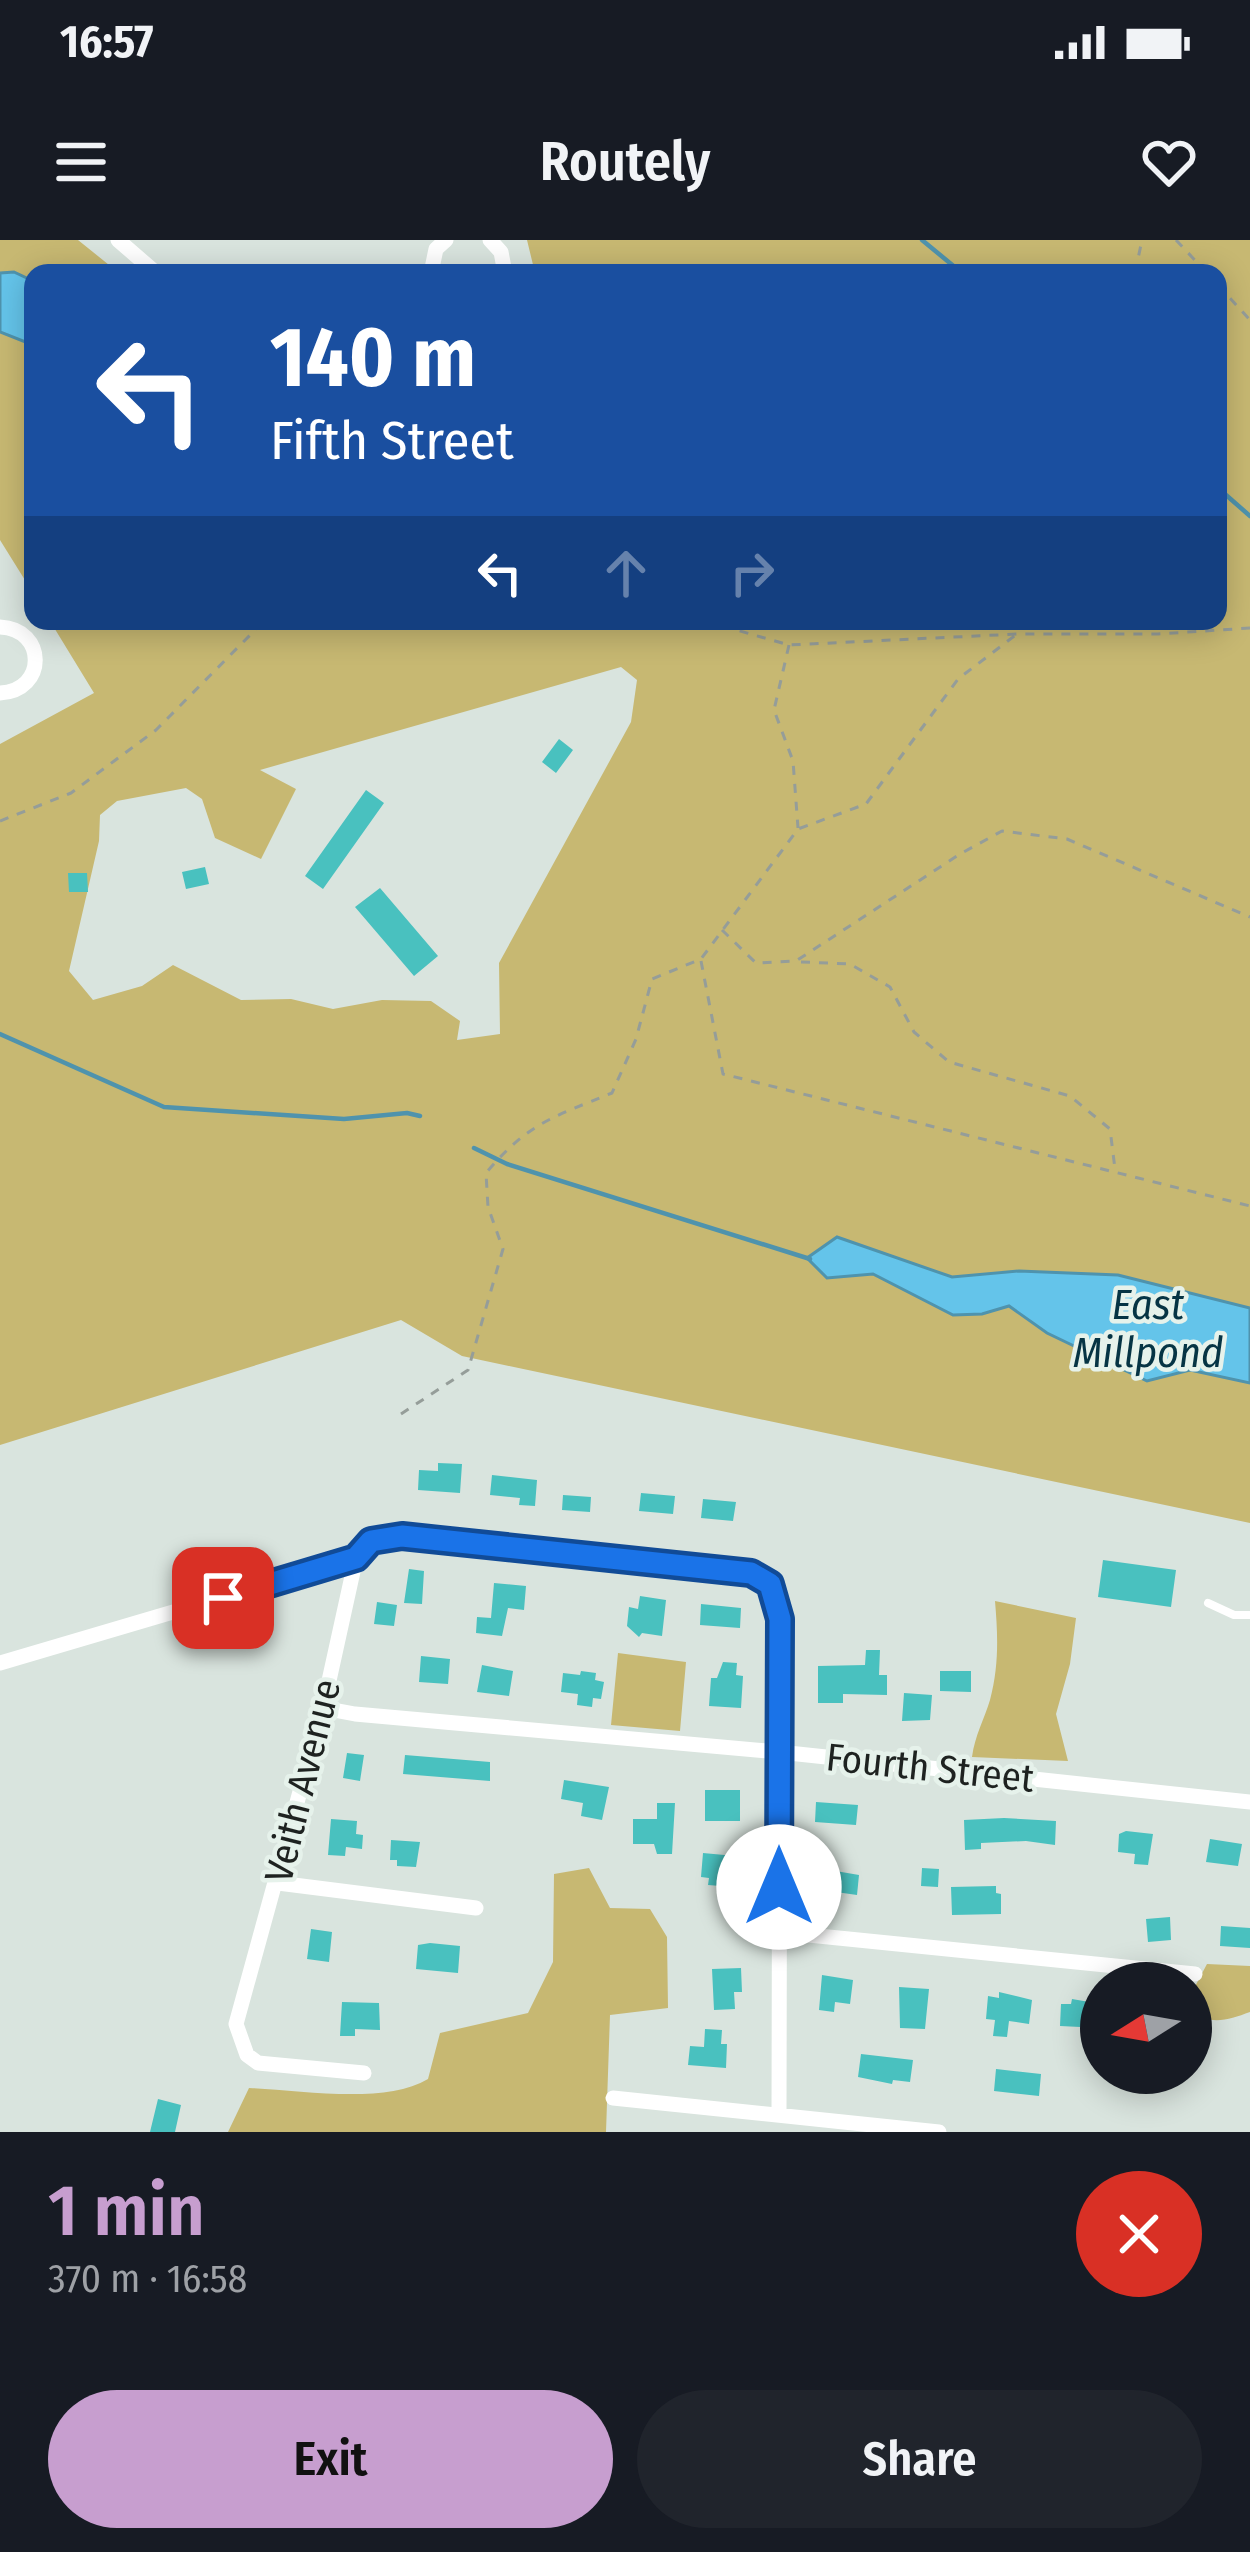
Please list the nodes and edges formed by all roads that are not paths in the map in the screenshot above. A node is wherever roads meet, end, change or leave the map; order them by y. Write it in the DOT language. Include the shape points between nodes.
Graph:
graph roads {
  1 [pos="118,240"];
  2 [pos="146,264"];
  3 [pos="0,627"];
  4 [pos="0,693"];
  5 [pos="356,1558"];
  6 [pos="1208,1603"];
  7 [pos="1250,1615"];
  8 [pos="0,1663"];
  9 [pos="323,1708"];
  10 [pos="779,1752"];
  11 [pos="1250,1802"];
  12 [pos="278,1883"];
  13 [pos="476,1908"];
  14 [pos="779,1932"];
  15 [pos="1080,1962"];
  16 [pos="364,2073"];
  17 [pos="613,2098"];
  18 [pos="779,2116"];
  19 [pos="939,2132"];
  1 -- 2 [label="street"];
  3 -- 4 [label="street" via="31,640 37,660 31,680"];
  5 -- 8 [label="street"];
  5 -- 9 [label="street, Veith Avenue"];
  5 -- 10 [label="street, Veith Avenue" via="371,1541 402,1536 751,1573 770,1584 780,1619"];
  6 -- 7 [label="lane"];
  9 -- 10 [label="street, Fourth Street"];
  9 -- 12 [label="street, Veith Avenue"];
  10 -- 11 [label="street, Fourth Street"];
  10 -- 14 [label="street"];
  12 -- 13 [label="street"];
  12 -- 16 [label="street, Veith Avenue" via="236,2024 247,2055"];
  14 -- 15 [label="street"];
  14 -- 18 [label="street"];
  17 -- 18 [label="street"];
  18 -- 19 [label="street"];
}
